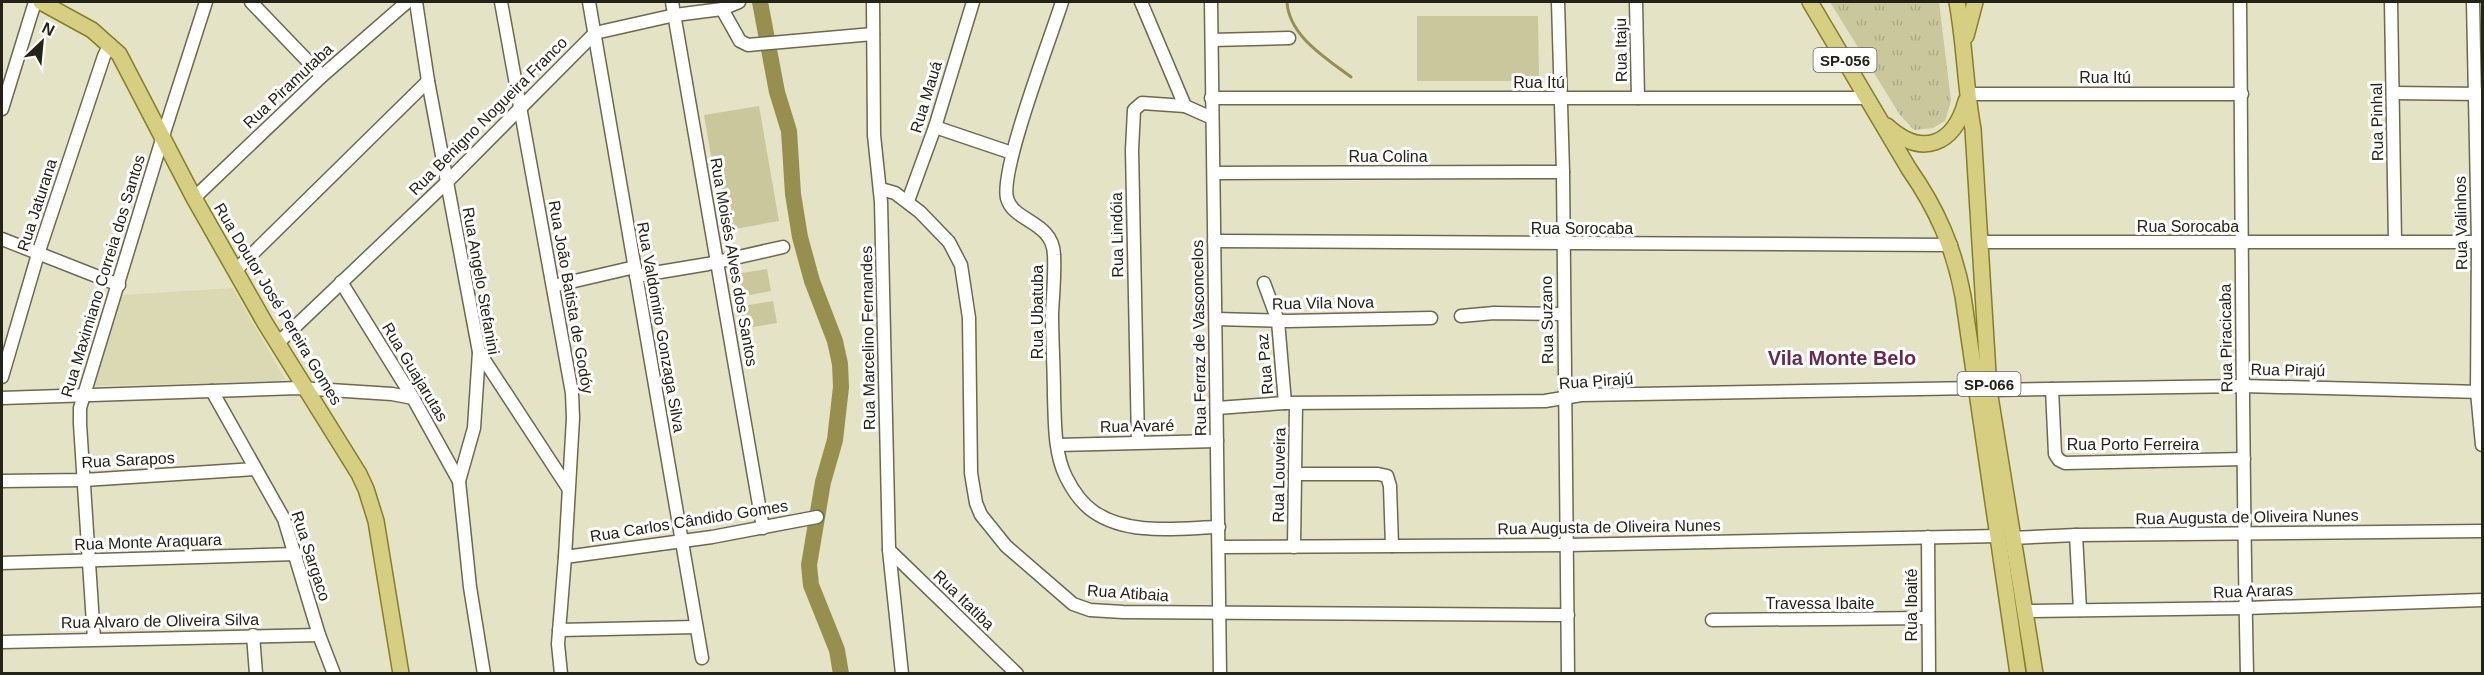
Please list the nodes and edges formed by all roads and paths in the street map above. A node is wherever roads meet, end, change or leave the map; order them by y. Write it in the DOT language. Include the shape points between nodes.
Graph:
graph roads {
  1 [pos="35,2"];
  2 [pos="41,2"];
  3 [pos="206,2"];
  4 [pos="251,2"];
  5 [pos="407,2"];
  6 [pos="416,2"];
  7 [pos="501,2"];
  8 [pos="589,2"];
  9 [pos="672,2"];
  10 [pos="739,2"];
  11 [pos="873,2"];
  12 [pos="883,2"];
  13 [pos="973,2"];
  14 [pos="1062,2"];
  15 [pos="1141,2"];
  16 [pos="1211,2"];
  17 [pos="1558,2"];
  18 [pos="1636,2"];
  19 [pos="1810,2"];
  20 [pos="1957,2"];
  21 [pos="1975,2"];
  22 [pos="2240,2"];
  23 [pos="2391,2"];
  24 [pos="2473,2"];
  25 [pos="722,9"];
  26 [pos="675,15"];
  27 [pos="874,19"];
  28 [pos="595,33"];
  29 [pos="873,34"];
  30 [pos="1288,38"];
  31 [pos="1212,40"];
  32 [pos="110,44"];
  33 [pos="1964,48"];
  34 [pos="322,76"];
  35 [pos="428,81"];
  36 [pos="2393,93"];
  37 [pos="2242,94"];
  38 [pos="2479,94"];
  39 [pos="1967,96"];
  40 [pos="1211,98"];
  41 [pos="1638,98"];
  42 [pos="1867,98"];
  43 [pos="1561,99"];
  44 [pos="1185,106"];
  45 [pos="521,108"];
  46 [pos="2,109"];
  47 [pos="1212,118"];
  48 [pos="1880,120"];
  49 [pos="935,127"];
  50 [pos="163,136"];
  51 [pos="1012,153"];
  52 [pos="1214,172"];
  53 [pos="1563,172"];
  54 [pos="447,182"];
  55 [pos="881,189"];
  56 [pos="194,198"];
  57 [pos="909,201"];
  58 [pos="2,240"];
  59 [pos="1214,242"];
  60 [pos="1981,242"];
  61 [pos="2240,242"];
  62 [pos="2395,242"];
  63 [pos="2480,242"];
  64 [pos="1563,245"];
  65 [pos="1951,245"];
  66 [pos="783,247"];
  67 [pos="38,254"];
  68 [pos="717,263"];
  69 [pos="236,270"];
  70 [pos="635,272"];
  71 [pos="340,282"];
  72 [pos="1264,283"];
  73 [pos="119,285"];
  74 [pos="553,286"];
  75 [pos="1564,314"];
  76 [pos="1461,316"];
  77 [pos="1431,318"];
  78 [pos="1216,319"];
  79 [pos="1278,321"];
  80 [pos="278,343"];
  81 [pos="479,352"];
  82 [pos="2,377"];
  83 [pos="2243,386"];
  84 [pos="307,389"];
  85 [pos="1983,389"];
  86 [pos="2052,389"];
  87 [pos="212,391"];
  88 [pos="2480,392"];
  89 [pos="83,395"];
  90 [pos="1565,397"];
  91 [pos="2,398"];
  92 [pos="413,398"];
  93 [pos="1290,404"];
  94 [pos="1217,408"];
  95 [pos="1217,441"];
  96 [pos="1138,442"];
  97 [pos="1058,445"];
  98 [pos="2482,445"];
  99 [pos="2244,459"];
  100 [pos="255,469"];
  101 [pos="1295,474"];
  102 [pos="84,480"];
  103 [pos="2,481"];
  104 [pos="459,481"];
  105 [pos="568,488"];
  106 [pos="817,517"];
  107 [pos="1219,527"];
  108 [pos="763,528"];
  109 [pos="2482,531"];
  110 [pos="2244,533"];
  111 [pos="2076,535"];
  112 [pos="1928,537"];
  113 [pos="2005,537"];
  114 [pos="681,541"];
  115 [pos="1568,545"];
  116 [pos="1392,546"];
  117 [pos="1219,547"];
  118 [pos="1294,547"];
  119 [pos="889,550"];
  120 [pos="296,554"];
  121 [pos="565,557"];
  122 [pos="90,561"];
  123 [pos="2,563"];
  124 [pos="2482,600"];
  125 [pos="2246,608"];
  126 [pos="2080,610"];
  127 [pos="2025,611"];
  128 [pos="1220,614"];
  129 [pos="1568,615"];
  130 [pos="1928,618"];
  131 [pos="1712,620"];
  132 [pos="696,627"];
  133 [pos="559,630"];
  134 [pos="319,634"];
  135 [pos="253,635"];
  136 [pos="94,639"];
  137 [pos="2,642"];
  138 [pos="702,658"];
  139 [pos="256,674"];
  140 [pos="334,674"];
  141 [pos="401,674"];
  142 [pos="484,674"];
  143 [pos="561,674"];
  144 [pos="902,674"];
  145 [pos="1017,674"];
  146 [pos="1220,674"];
  147 [pos="1568,674"];
  148 [pos="1929,674"];
  149 [pos="2018,674"];
  150 [pos="2035,674"];
  151 [pos="2247,674"];
  1 -- 46 [label="street"];
  2 -- 32 [label="main road, Rua Doutor José Pereira Gomes"];
  3 -- 50 [label="street, Rua Maximiano Correia dos Santos"];
  4 -- 34 [label="street"];
  5 -- 34 [label="street, Rua Piramutaba"];
  6 -- 35 [label="street, Rua Angelo Stefanini"];
  7 -- 45 [label="street, Rua João Batista de Godóy"];
  8 -- 28 [label="street, Rua Valdomiro Gonzaga Silva"];
  9 -- 26 [label="street, Rua Moisés Alves dos Santos"];
  10 -- 25 [label="street"];
  11 -- 27 [label="street, Rua Marcelino Fernandes"];
  12 -- 27 [label="street"];
  13 -- 49 [label="street, Rua Mauá"];
  14 -- 51 [label="street, Rua Ubatuba"];
  15 -- 44 [label="street"];
  16 -- 31 [label="street, Rua Ferraz de Vasconcelos"];
  17 -- 43 [label="street, Rua Suzano"];
  18 -- 41 [label="street, Rua Itaju"];
  19 -- 42 [label="main road, SP-056"];
  20 -- 33 [label="main road"];
  21 -- 33 [label="main road"];
  22 -- 37 [label="street, Rua Piracicaba"];
  23 -- 36 [label="street, Rua Pinhal"];
  24 -- 38 [label="street, Rua Valinhos"];
  25 -- 26 [label="street"];
  25 -- 29 [label="street" via="737,36 748,45"];
  26 -- 28 [label="street"];
  26 -- 68 [label="street, Rua Moisés Alves dos Santos"];
  27 -- 29 [label="street, Rua Marcelino Fernandes"];
  28 -- 45 [label="street, Rua Benigno Nogueira Franco"];
  28 -- 70 [label="street, Rua Valdomiro Gonzaga Silva"];
  29 -- 55 [label="street, Rua Marcelino Fernandes" via="873,135"];
  30 -- 31 [label="street"];
  31 -- 40 [label="street, Rua Ferraz de Vasconcelos"];
  32 -- 50 [label="main road, Rua Doutor José Pereira Gomes" via="126,65"];
  32 -- 67 [label="street, Rua Jaturana"];
  33 -- 39 [label="main road"];
  34 -- 56 [label="street, Rua Piramutaba"];
  35 -- 54 [label="street, Rua Angelo Stefanini"];
  35 -- 69 [label="street"];
  36 -- 38 [label="street"];
  36 -- 62 [label="street, Rua Pinhal"];
  37 -- 39 [label="street, Rua Itú"];
  37 -- 61 [label="street, Rua Piracicaba"];
  38 -- 63 [label="street, Rua Valinhos"];
  39 -- 48 [label="main road" via="1953,131 1934,143 1911,141"];
  39 -- 60 [label="main road, SP-066"];
  40 -- 43 [label="street, Rua Itú"];
  40 -- 47 [label="street, Rua Ferraz de Vasconcelos"];
  41 -- 42 [label="street, Rua Itú"];
  41 -- 43 [label="street, Rua Itú"];
  42 -- 48 [label="main road, SP-056"];
  43 -- 53 [label="street, Rua Suzano"];
  44 -- 47 [label="street, Rua Lindóia"];
  44 -- 96 [label="street, Rua Lindóia" via="1142,103 1134,110"];
  45 -- 54 [label="street, Rua Benigno Nogueira Franco"];
  45 -- 74 [label="street, Rua João Batista de Godóy"];
  47 -- 52 [label="street, Rua Ferraz de Vasconcelos"];
  48 -- 65 [label="main road, SP-066" via="1928,196"];
  49 -- 51 [label="street"];
  49 -- 57 [label="street, Rua Mauá"];
  50 -- 56 [label="main road, Rua Doutor José Pereira Gomes"];
  50 -- 73 [label="street, Rua Maximiano Correia dos Santos"];
  51 -- 97 [label="street, Rua Ubatuba" via="1005,189 1008,201 1044,231 1054,252 1052,316"];
  52 -- 53 [label="street, Rua Colina"];
  52 -- 59 [label="street, Rua Ferraz de Vasconcelos"];
  53 -- 64 [label="street, Rua Suzano"];
  54 -- 71 [label="street, Rua Benigno Nogueira Franco"];
  54 -- 81 [label="street, Rua Angelo Stefanini"];
  55 -- 57 [label="street, Rua Atibaia"];
  55 -- 119 [label="street, Rua Marcelino Fernandes"];
  56 -- 69 [label="main road, Rua Doutor José Pereira Gomes"];
  57 -- 128 [label="street, Rua Atibaia" via="949,242 961,265 969,318 971,473 981,515 1006,546 1073,604 1112,612"];
  58 -- 67 [label="street"];
  59 -- 64 [label="street, Rua Sorocaba"];
  59 -- 78 [label="street, Rua Ferraz de Vasconcelos"];
  60 -- 61 [label="street, Rua Sorocaba"];
  60 -- 85 [label="main road, SP-066"];
  61 -- 62 [label="street, Rua Sorocaba"];
  61 -- 83 [label="street, Rua Piracicaba"];
  62 -- 63 [label="street, Rua Sorocaba"];
  63 -- 88 [label="street, Rua Valinhos"];
  64 -- 65 [label="street, Rua Sorocaba"];
  64 -- 75 [label="street, Rua Suzano"];
  65 -- 85 [label="main road, SP-066"];
  66 -- 68 [label="street"];
  67 -- 73 [label="street"];
  67 -- 82 [label="street, Rua Jaturana"];
  68 -- 70 [label="street"];
  68 -- 108 [label="street, Rua Moisés Alves dos Santos"];
  69 -- 80 [label="main road, Rua Doutor José Pereira Gomes"];
  70 -- 74 [label="street"];
  70 -- 114 [label="street, Rua Valdomiro Gonzaga Silva"];
  71 -- 80 [label="street, Rua Benigno Nogueira Franco"];
  71 -- 92 [label="street, Rua Guajarutas"];
  72 -- 79 [label="street, Rua Paz"];
  73 -- 89 [label="street, Rua Maximiano Correia dos Santos"];
  74 -- 105 [label="street, Rua João Batista de Godóy" via="572,393"];
  75 -- 76 [label="street"];
  75 -- 90 [label="street, Rua Suzano"];
  77 -- 79 [label="street, Rua Vila Nova"];
  78 -- 79 [label="street, Rua Vila Nova"];
  78 -- 94 [label="street, Rua Ferraz de Vasconcelos"];
  79 -- 93 [label="street, Rua Paz"];
  80 -- 84 [label="main road, Rua Doutor José Pereira Gomes"];
  81 -- 104 [label="street, Rua Angelo Stefanini" via="474,428"];
  81 -- 105 [label="street"];
  83 -- 86 [label="street, Rua Pirajú"];
  83 -- 88 [label="street, Rua Pirajú"];
  83 -- 99 [label="street, Rua Piracicaba"];
  84 -- 87 [label="street"];
  84 -- 92 [label="street"];
  84 -- 141 [label="main road, Rua Doutor José Pereira Gomes" via="359,474 372,504"];
  85 -- 86 [label="street, Rua Pirajú"];
  85 -- 90 [label="street, Rua Pirajú"];
  85 -- 113 [label="main road, SP-066"];
  86 -- 99 [label="street, Rua Porto Ferreira" via="2055,454 2065,463"];
  87 -- 89 [label="street"];
  87 -- 100 [label="street, Rua Sargaco"];
  88 -- 98 [label="street, Rua Valinhos"];
  89 -- 91 [label="street"];
  89 -- 102 [label="street, Rua Maximiano Correia dos Santos" via="80,424"];
  90 -- 93 [label="street, Rua Pirajú" via="1545,401"];
  90 -- 115 [label="street, Rua Suzano"];
  92 -- 104 [label="street, Rua Guajarutas"];
  93 -- 94 [label="street, Rua Pirajú"];
  93 -- 101 [label="street, Rua Louveira"];
  94 -- 95 [label="street, Rua Ferraz de Vasconcelos"];
  95 -- 96 [label="street, Rua Avaré"];
  95 -- 107 [label="street, Rua Ferraz de Vasconcelos"];
  96 -- 97 [label="street, Rua Avaré"];
  97 -- 107 [label="street, Rua Ubatuba" via="1065,476 1095,513 1127,525 1154,529"];
  99 -- 110 [label="street, Rua Piracicaba"];
  100 -- 102 [label="street, Rua Sarapos"];
  100 -- 120 [label="street, Rua Sargaco" via="284,519"];
  101 -- 116 [label="street" via="1387,476"];
  101 -- 118 [label="street, Rua Louveira"];
  102 -- 103 [label="street, Rua Sarapos"];
  102 -- 122 [label="street, Rua Maximiano Correia dos Santos"];
  104 -- 142 [label="street, Rua Angelo Stefanini"];
  105 -- 121 [label="street, Rua João Batista de Godóy"];
  106 -- 108 [label="street, Rua Carlos Cândido Gomes"];
  107 -- 117 [label="street, Rua Ferraz de Vasconcelos"];
  108 -- 114 [label="street, Rua Carlos Cândido Gomes"];
  109 -- 110 [label="street, Rua Augusta de Oliveira Nunes"];
  110 -- 111 [label="street, Rua Augusta de Oliveira Nunes"];
  110 -- 125 [label="street, Rua Piracicaba"];
  111 -- 113 [label="street, Rua Augusta de Oliveira Nunes"];
  111 -- 126 [label="street"];
  112 -- 113 [label="street, Rua Augusta de Oliveira Nunes"];
  112 -- 115 [label="street, Rua Augusta de Oliveira Nunes"];
  112 -- 130 [label="street, Rua Ibaité"];
  113 -- 127 [label="main road, SP-066"];
  113 -- 149 [label="main road, SP-066"];
  114 -- 121 [label="street, Rua Carlos Cândido Gomes"];
  114 -- 132 [label="street, Rua Valdomiro Gonzaga Silva"];
  115 -- 116 [label="street, Rua Augusta de Oliveira Nunes"];
  115 -- 129 [label="street, Rua Suzano"];
  116 -- 118 [label="street, Rua Augusta de Oliveira Nunes"];
  117 -- 118 [label="street, Rua Augusta de Oliveira Nunes"];
  117 -- 128 [label="street, Rua Ferraz de Vasconcelos"];
  119 -- 144 [label="street, Rua Marcelino Fernandes"];
  119 -- 145 [label="street, Rua Itatiba"];
  120 -- 122 [label="street, Rua Monte Araquara"];
  120 -- 134 [label="street, Rua Sargaco"];
  121 -- 133 [label="street, Rua João Batista de Godóy"];
  122 -- 123 [label="street, Rua Monte Araquara"];
  122 -- 136 [label="street, Rua Maximiano Correia dos Santos"];
  124 -- 125 [label="street, Rua Araras"];
  125 -- 126 [label="street, Rua Araras"];
  125 -- 151 [label="street, Rua Piracicaba"];
  126 -- 127 [label="street, Rua Araras"];
  127 -- 150 [label="main road, SP-066"];
  128 -- 129 [label="street, Rua Atibaia"];
  128 -- 146 [label="street, Rua Ferraz de Vasconcelos"];
  129 -- 147 [label="street, Rua Suzano"];
  130 -- 131 [label="street, Travessa Ibaite"];
  130 -- 148 [label="street, Rua Ibaité"];
  132 -- 133 [label="street"];
  132 -- 138 [label="street, Rua Valdomiro Gonzaga Silva"];
  133 -- 143 [label="street, Rua João Batista de Godóy"];
  134 -- 135 [label="street, Rua Alvaro de Oliveira Silva"];
  134 -- 140 [label="street, Rua Sargaco"];
  135 -- 136 [label="street, Rua Alvaro de Oliveira Silva"];
  135 -- 139 [label="street"];
  136 -- 137 [label="street, Rua Alvaro de Oliveira Silva"];
}
